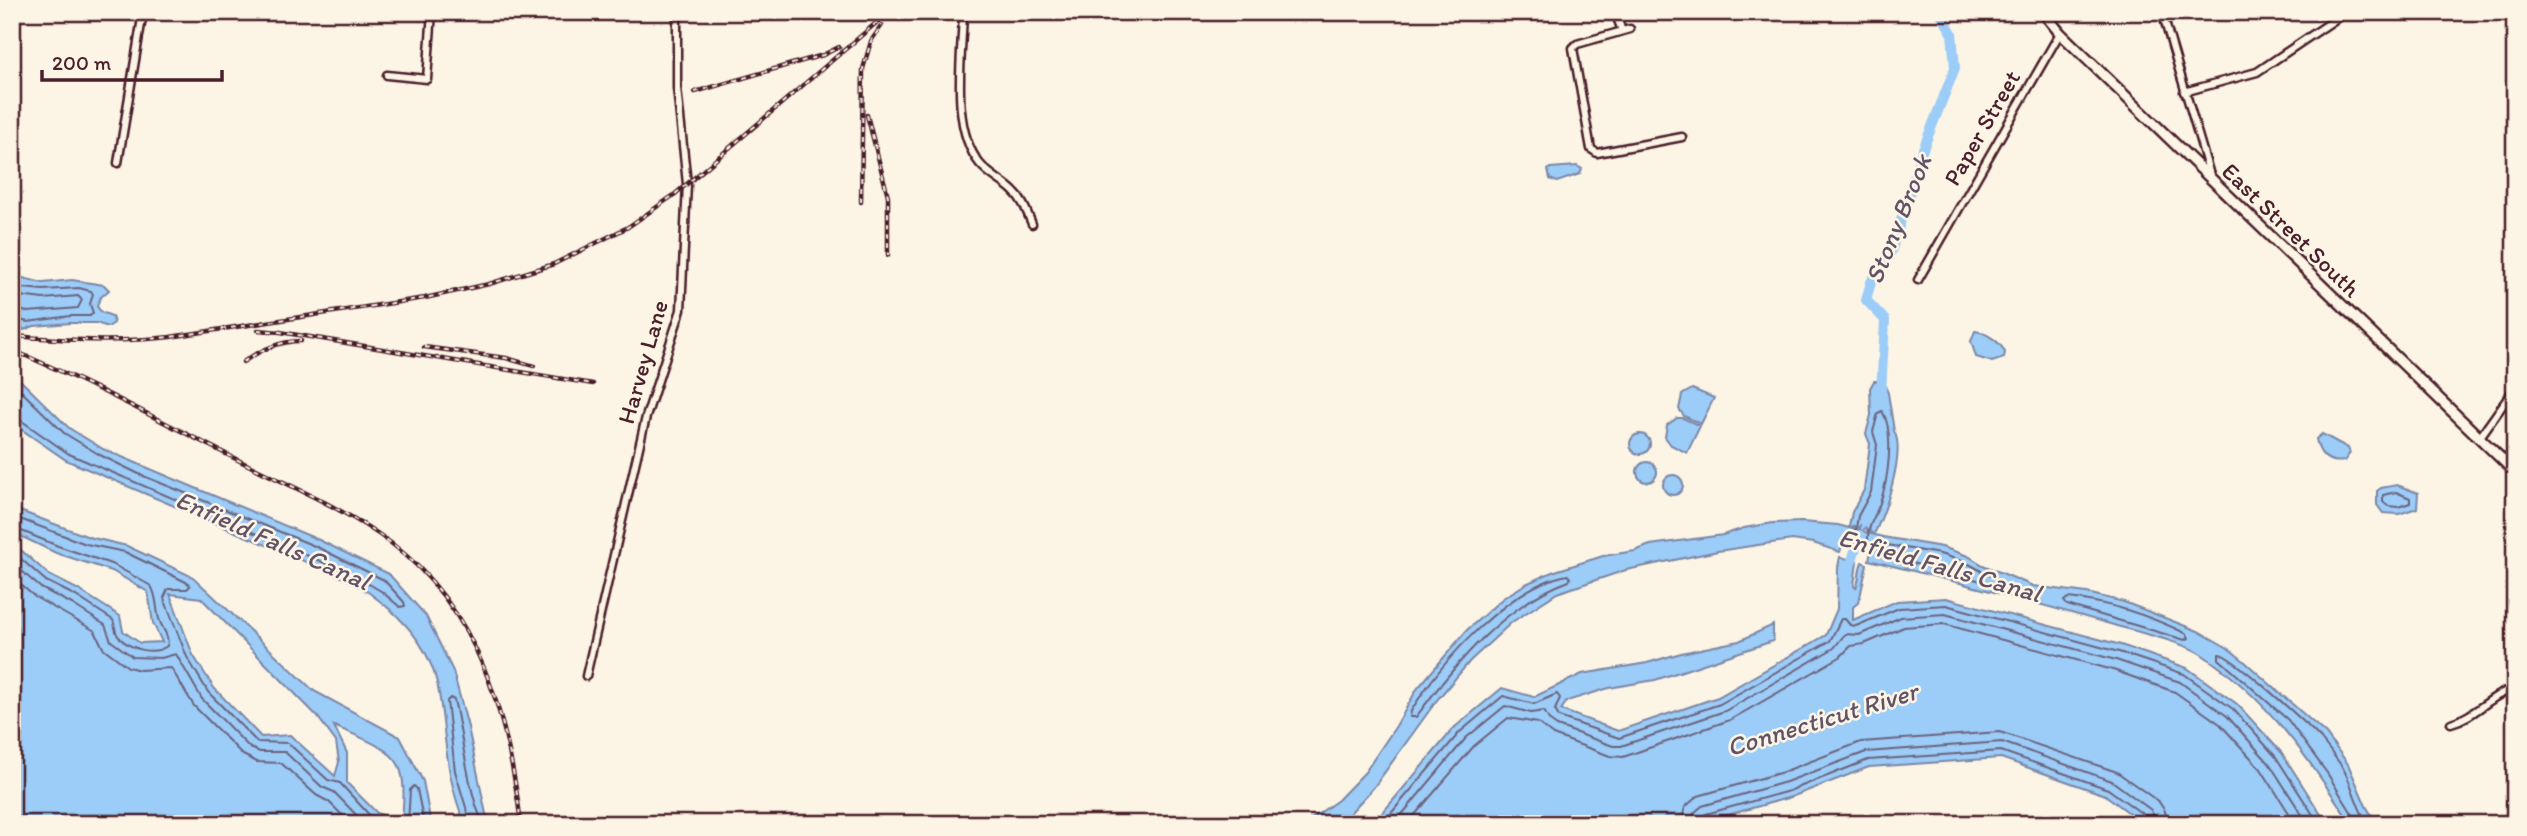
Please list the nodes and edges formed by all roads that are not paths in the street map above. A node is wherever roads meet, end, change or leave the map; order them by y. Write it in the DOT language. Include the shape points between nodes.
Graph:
graph roads {
  1 [pos="143,12"];
  2 [pos="432,12"];
  3 [pos="677,12"];
  4 [pos="963,12"];
  5 [pos="1615,12"];
  6 [pos="2043,12"];
  7 [pos="2162,12"];
  8 [pos="2346,12"];
  9 [pos="1630,29"];
  10 [pos="1622,31"];
  11 [pos="2060,33"];
  12 [pos="387,75"];
  13 [pos="2184,92"];
  14 [pos="1682,137"];
  15 [pos="118,163"];
  16 [pos="2211,180"];
  17 [pos="1032,224"];
  18 [pos="1918,280"];
  19 [pos="2515,388"];
  20 [pos="2480,437"];
  21 [pos="2515,472"];
  22 [pos="586,676"];
  23 [pos="2515,688"];
  24 [pos="2451,723"];
  1 -- 15 [label="street"];
  2 -- 12 [label="street" via="427,79"];
  3 -- 22 [label="street, Harvey Lane" via="677,88 687,184 681,310 646,416"];
  4 -- 17 [label="street" via="961,117 967,141 986,170 1018,198"];
  5 -- 10 [label="street"];
  6 -- 11 [label="main road, East Street South"];
  7 -- 13 [label="street"];
  8 -- 13 [label="street" via="2257,72"];
  9 -- 10 [label="street"];
  10 -- 14 [label="street" via="1575,45 1572,50 1592,151"];
  11 -- 16 [label="main road, East Street South"];
  11 -- 18 [label="street, Paper Street"];
  13 -- 16 [label="street"];
  16 -- 20 [label="main road, East Street South"];
  19 -- 20 [label="street"];
  20 -- 21 [label="main road, East Street South"];
  23 -- 24 [label="street"];
}
